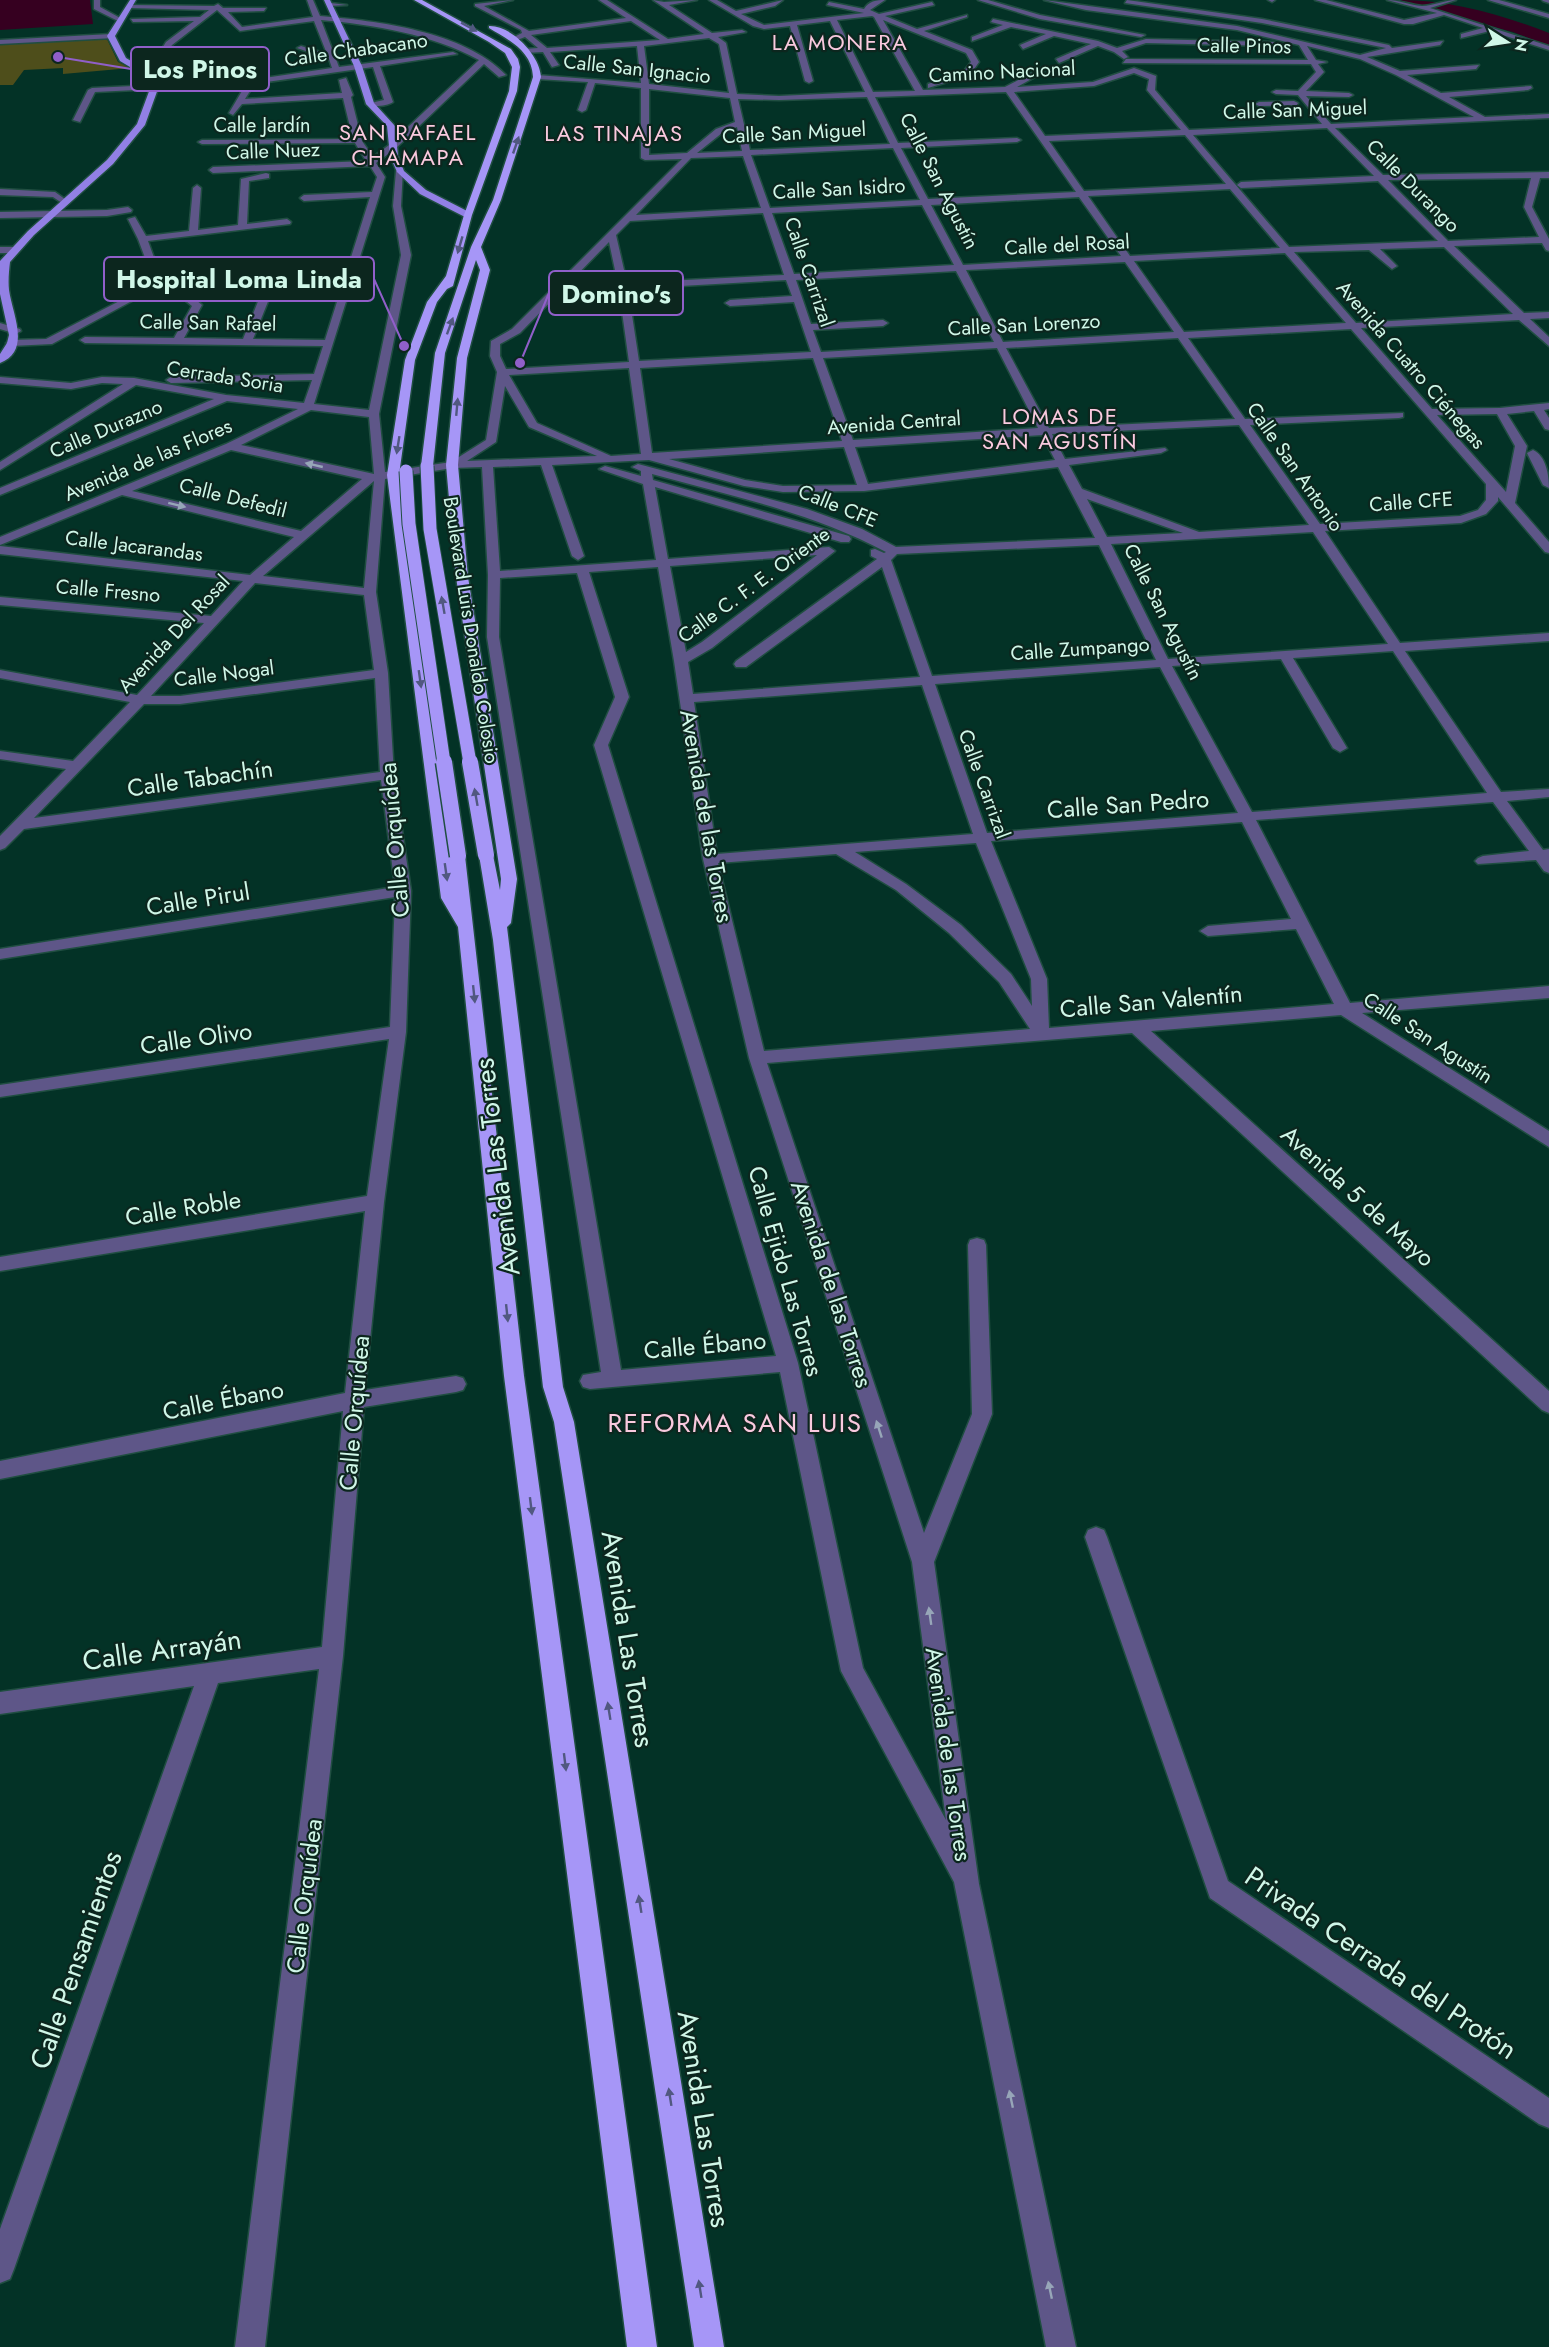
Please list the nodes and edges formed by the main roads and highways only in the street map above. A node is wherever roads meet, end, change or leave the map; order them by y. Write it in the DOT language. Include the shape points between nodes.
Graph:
graph roads {
  1 [pos="417,0"];
  2 [pos="329,2"];
  3 [pos="131,3"];
  4 [pos="484,23"];
  5 [pos="468,215"];
  6 [pos="476,247"];
  7 [pos="451,276"];
  8 [pos="0,360"];
  9 [pos="420,371"];
  10 [pos="408,460"];
  11 [pos="468,935"];
  12 [pos="501,940"];
  13 [pos="642,2347"];
  14 [pos="709,2347"];
  1 -- 5 [label="highway, one-way" via="492,40 514,59 513,91"];
  2 -- 5 [label="main road" via="358,66 370,104 391,126 392,147 400,171 444,204"];
  3 -- 8 [label="main road" via="111,36 123,59 148,75 155,86 141,125 110,162 5,261 4,290 16,331"];
  6 -- 4 [label="highway, Boulevard Luis Donaldo Colosio, one-way" via="497,200 537,77 527,51"];
  5 -- 7 [label="highway, one-way"];
  12 -- 6 [label="highway, one-way" via="509,879 462,577 452,465 462,358 485,270"];
  12 -- 6 [label="highway, Boulevard Luis Donaldo Colosio, one-way, bridge" via="430,529 427,466 440,354"];
  7 -- 9 [label="highway"];
  7 -- 11 [label="highway, one-way" via="432,302 410,360 381,477 449,898"];
  10 -- 11 [label="highway, Boulevard Luis Donaldo Colosio, bridge" via="409,524"];
  11 -- 13 [label="highway, Avenida Las Torres, one-way" via="514,1376"];
  14 -- 12 [label="highway, Avenida Las Torres, one-way" via="564,1422 553,1387"];
}
